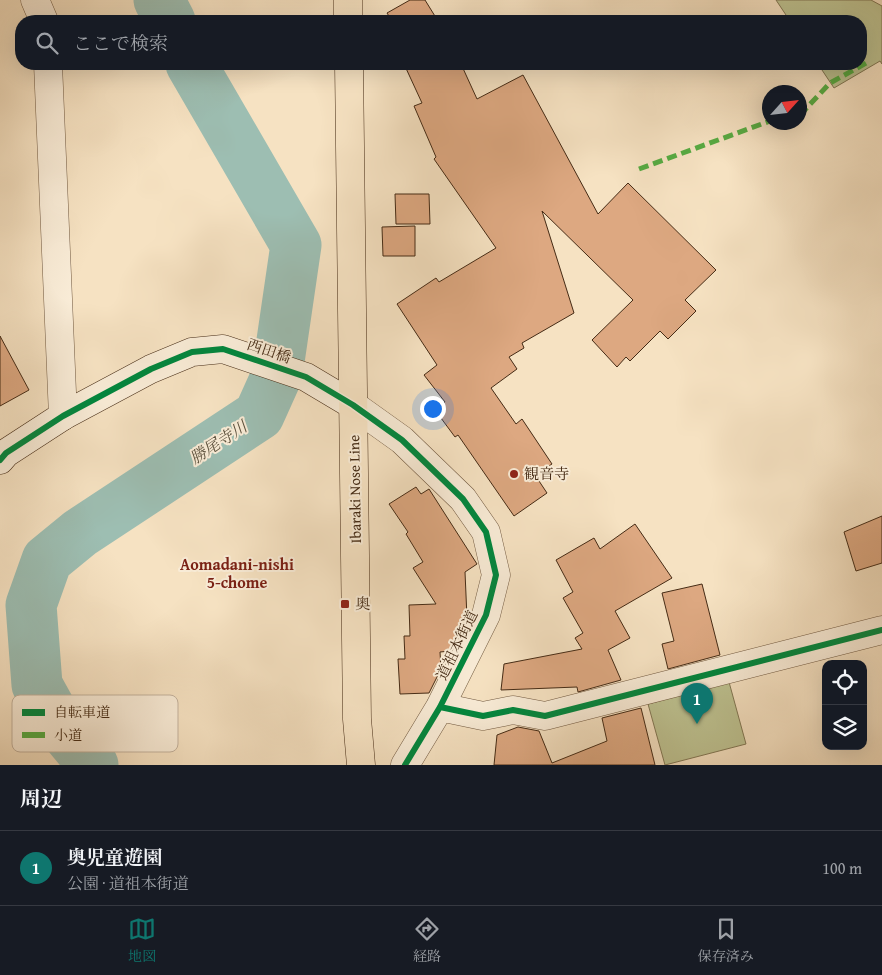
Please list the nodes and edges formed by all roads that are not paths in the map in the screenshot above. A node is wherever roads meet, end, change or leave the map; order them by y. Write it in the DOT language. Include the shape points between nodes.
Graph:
graph roads {
  1 [pos="36,0"];
  2 [pos="348,0"];
  3 [pos="42,15"];
  4 [pos="348,15"];
  5 [pos="48,70"];
  6 [pos="348,70"];
  7 [pos="353,405"];
  8 [pos="64,416"];
  9 [pos="0,460"];
  10 [pos="882,630"];
  11 [pos="440,707"];
  12 [pos="361,765"];
  13 [pos="404,765"];
  1 -- 3 [label="street"];
  2 -- 4 [label="main road"];
  5 -- 8 [label="street"];
  6 -- 7 [label="main road, Ibaraki Nose Line"];
  7 -- 8 [label="street, 西田橋" via="306,377 223,349 192,352 151,369"];
  7 -- 11 [label="street, 道祖本街道" via="402,440 463,499 486,532 496,575 486,616"];
  7 -- 12 [label="main road, Ibaraki Nose Line" via="357,719"];
  8 -- 9 [label="street"];
  10 -- 11 [label="street" via="545,716 513,710 483,716"];
  11 -- 13 [label="street, 道祖本街道"];
}
